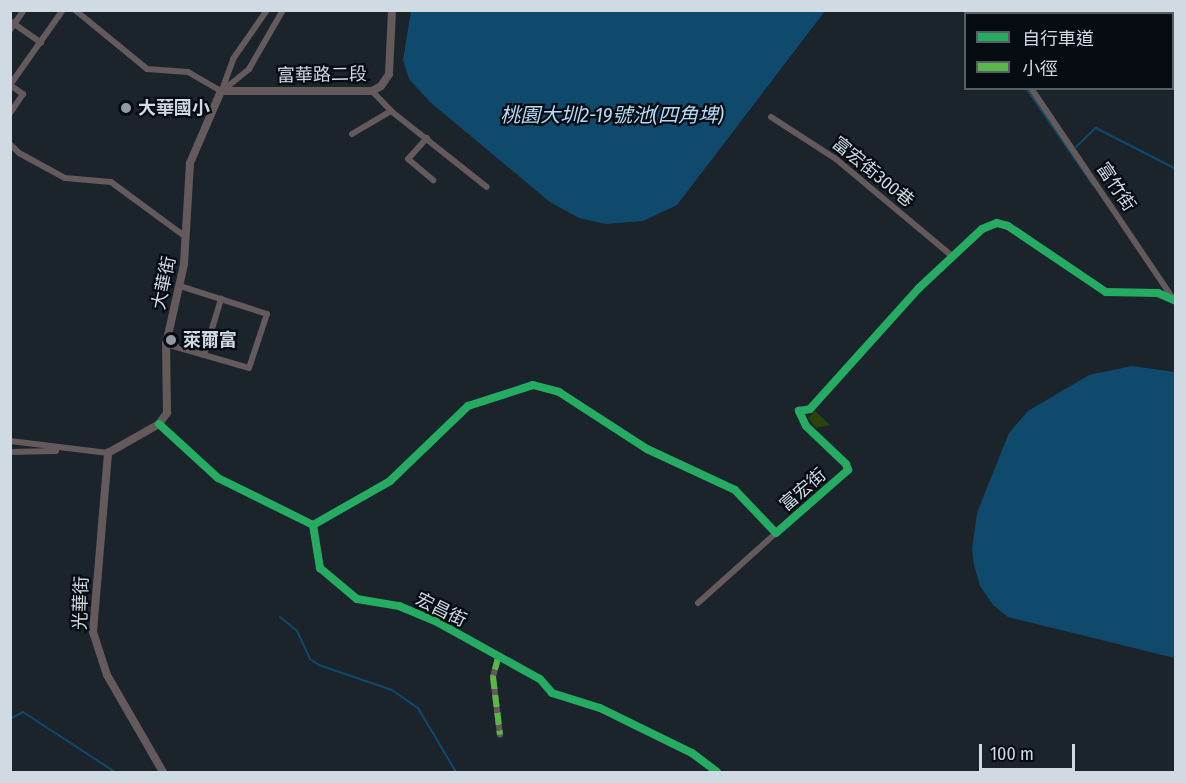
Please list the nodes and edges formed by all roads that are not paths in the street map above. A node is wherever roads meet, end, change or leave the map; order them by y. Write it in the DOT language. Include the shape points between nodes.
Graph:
graph roads {
  1 [pos="24,10"];
  2 [pos="63,10"];
  3 [pos="75,10"];
  4 [pos="267,10"];
  5 [pos="283,10"];
  6 [pos="392,10"];
  7 [pos="12,25"];
  8 [pos="41,43"];
  9 [pos="10,85"];
  10 [pos="1032,90"];
  11 [pos="221,91"];
  12 [pos="372,91"];
  13 [pos="390,111"];
  14 [pos="10,114"];
  15 [pos="771,117"];
  16 [pos="352,134"];
  17 [pos="427,138"];
  18 [pos="10,144"];
  19 [pos="433,180"];
  20 [pos="487,187"];
  21 [pos="186,237"];
  22 [pos="952,256"];
  23 [pos="180,286"];
  24 [pos="221,299"];
  25 [pos="1175,301"];
  26 [pos="166,344"];
  27 [pos="204,355"];
  28 [pos="159,424"];
  29 [pos="10,441"];
  30 [pos="72,450"];
  31 [pos="10,452"];
  32 [pos="108,453"];
  33 [pos="313,525"];
  34 [pos="776,533"];
  35 [pos="698,603"];
  36 [pos="498,658"];
  37 [pos="500,735"];
  38 [pos="163,772"];
  39 [pos="717,772"];
  1 -- 7 [label="street"];
  2 -- 8 [label="street"];
  3 -- 11 [label="street" via="147,69 188,72"];
  4 -- 11 [label="street, 大華街" via="233,58"];
  5 -- 11 [label="street, 大華街" via="249,69"];
  6 -- 12 [label="street, 富華路二段" via="389,74"];
  7 -- 8 [label="street"];
  8 -- 9 [label="street"];
  9 -- 14 [label="street" via="23,94"];
  10 -- 25 [label="street, 富竹街"];
  11 -- 12 [label="street, 富華路二段"];
  11 -- 21 [label="street, 大華街" via="190,163"];
  12 -- 13 [label="street"];
  13 -- 16 [label="street"];
  13 -- 17 [label="street"];
  15 -- 22 [label="street, 富宏街300巷" via="836,159"];
  17 -- 19 [label="street" via="408,159"];
  17 -- 20 [label="street"];
  18 -- 21 [label="street" via="65,178 111,182"];
  21 -- 23 [label="street, 大華街"];
  22 -- 25 [label="street, 富宏街" via="982,229 997,222 1106,292 1158,293"];
  22 -- 34 [label="street, 富宏街" via="810,409 799,411 806,426 848,470"];
  23 -- 24 [label="street"];
  23 -- 26 [label="street, 大華街"];
  24 -- 27 [label="street"];
  24 -- 27 [label="street" via="267,314 249,369"];
  26 -- 27 [label="street"];
  26 -- 28 [label="street, 大華街" via="169,402"];
  28 -- 32 [label="street"];
  28 -- 33 [label="street" via="218,477"];
  29 -- 30 [label="street"];
  30 -- 31 [label="street"];
  30 -- 32 [label="street"];
  32 -- 38 [label="street, 光華街" via="93,632 107,675"];
  33 -- 34 [label="street, 富宏街" via="390,481 468,406 533,386 559,392 647,450 735,490"];
  33 -- 36 [label="street, 宏昌街" via="320,568 357,599 399,606 428,618"];
  34 -- 35 [label="street"];
  36 -- 37 [label="street" via="493,677"];
  36 -- 39 [label="street, 宏昌街" via="540,679 552,693 600,708 692,753"];
}
